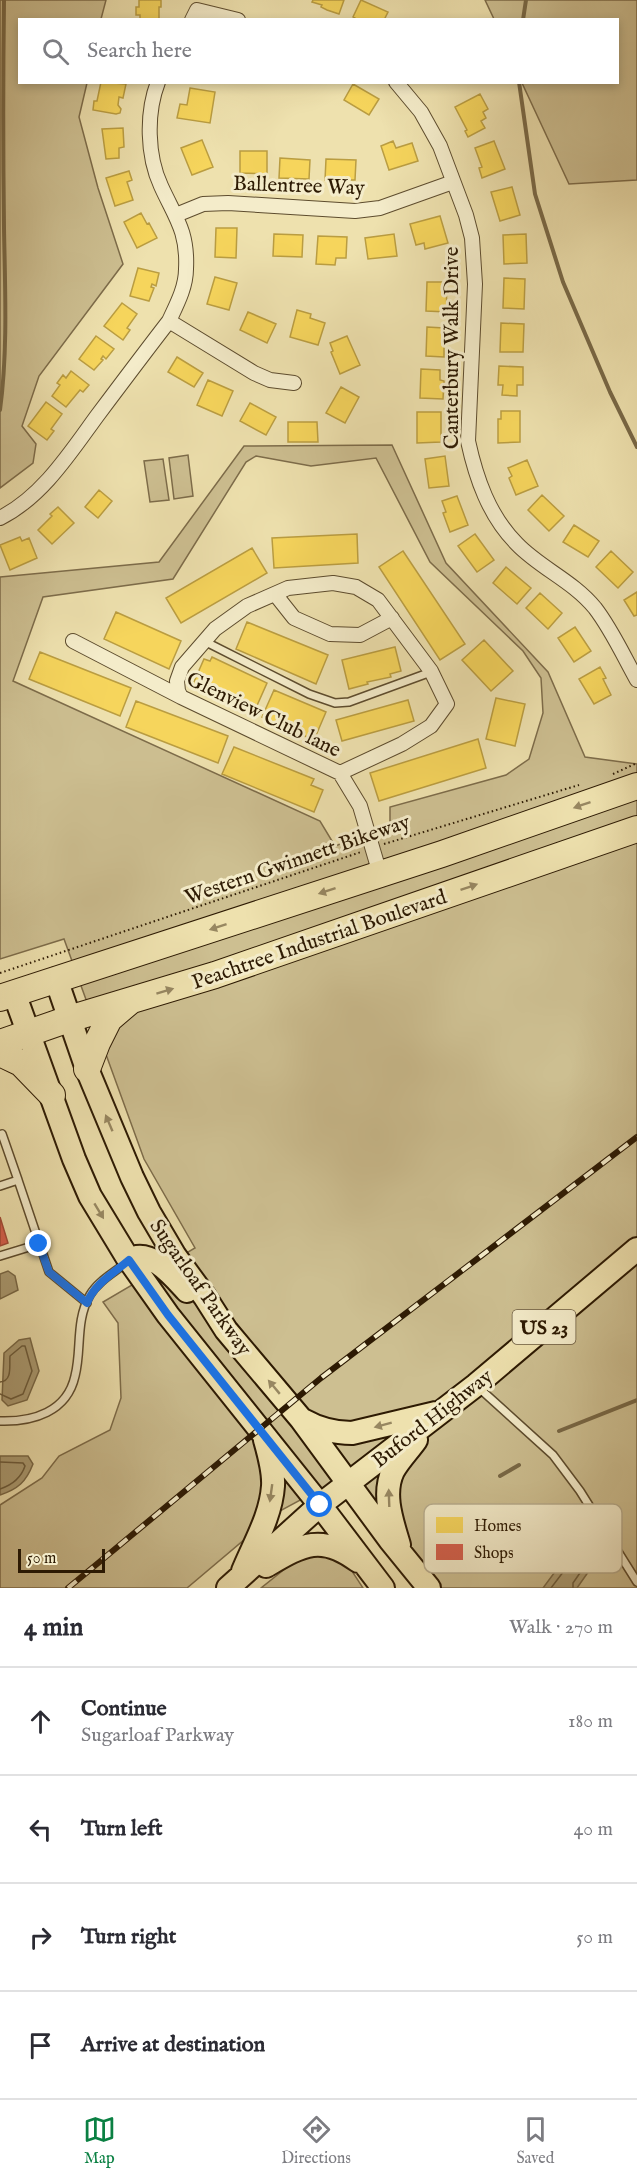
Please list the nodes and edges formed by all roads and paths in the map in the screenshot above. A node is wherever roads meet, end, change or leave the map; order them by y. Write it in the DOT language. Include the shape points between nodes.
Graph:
graph roads {
  1 [pos="193,18"];
  2 [pos="230,18"];
  3 [pos="157,84"];
  4 [pos="398,84"];
  5 [pos="453,182"];
  6 [pos="176,214"];
  7 [pos="169,321"];
  8 [pos="294,383"];
  9 [pos="0,518"];
  10 [pos="275,594"];
  11 [pos="392,618"];
  12 [pos="73,640"];
  13 [pos="204,641"];
  14 [pos="431,671"];
  15 [pos="637,680"];
  16 [pos="181,697"];
  17 [pos="637,763"];
  18 [pos="340,773"];
  19 [pos="605,777"];
  20 [pos="585,783"];
  21 [pos="637,786"];
  22 [pos="637,829"];
  23 [pos="373,848"];
  24 [pos="380,874"];
  25 [pos="56,980"];
  26 [pos="5,988"];
  27 [pos="130,1002"];
  28 [pos="69,1019"];
  29 [pos="29,1033"];
  30 [pos="0,1043"];
  31 [pos="0,1053"];
  32 [pos="87,1069"];
  33 [pos="52,1095"];
  34 [pos="0,1135"];
  35 [pos="18,1180"];
  36 [pos="0,1186"];
  37 [pos="39,1244"];
  38 [pos="637,1249"];
  39 [pos="0,1256"];
  40 [pos="129,1260"];
  41 [pos="87,1303"];
  42 [pos="226,1330"];
  43 [pos="476,1385"];
  44 [pos="437,1415"];
  45 [pos="302,1419"];
  46 [pos="0,1421"];
  47 [pos="264,1435"];
  48 [pos="348,1483"];
  49 [pos="588,1504"];
  50 [pos="320,1505"];
  51 [pos="401,1555"];
  52 [pos="622,1558"];
  53 [pos="369,1569"];
  54 [pos="637,1582"];
  55 [pos="234,1583"];
  56 [pos="383,1588"];
  57 [pos="429,1588"];
  1 -- 2 [label="street" via="197,10"];
  3 -- 6 [label="street" via="150,135 160,185"];
  4 -- 5 [label="street, Canterbury Walk Drive" via="422,112"];
  5 -- 6 [label="street, Ballentree Way" via="380,208 355,211 228,203 203,204"];
  5 -- 15 [label="street, Canterbury Walk Drive" via="466,215 473,250 468,441 484,496 517,544 596,609"];
  6 -- 7 [label="street" via="185,243 186,271"];
  7 -- 8 [label="street" via="270,381"];
  7 -- 9 [label="street" via="59,467 31,497"];
  10 -- 11 [label="street" via="288,588 333,583 356,587 378,600"];
  10 -- 11 [label="street" via="294,618 330,634 360,635"];
  10 -- 13 [label="street" via="247,606"];
  11 -- 14 [label="street"];
  12 -- 16 [label="street, Glenview Club lane"];
  13 -- 14 [label="lane" via="334,703 349,702"];
  13 -- 16 [label="street" via="182,666 177,681"];
  14 -- 18 [label="street" via="447,705 431,726"];
  16 -- 18 [label="street, Glenview Club lane"];
  17 -- 19 [label="path"];
  18 -- 23 [label="street, Glenview Club lane" via="360,806"];
  20 -- 23 [label="path, Western Gwinnett Bikeway"];
  21 -- 24 [label="highway, Peachtree Industrial Boulevard, one-way"];
  27 -- 22 [label="highway, Peachtree Industrial Boulevard, one-way"];
  23 -- 24 [label="street, Glenview Club lane"];
  23 -- 26 [label="path, Western Gwinnett Bikeway"];
  24 -- 25 [label="highway, Peachtree Industrial Boulevard, one-way"];
  25 -- 26 [label="highway, Peachtree Industrial Boulevard"];
  25 -- 28 [label="main road, Sugarloaf Parkway"];
  26 -- 29 [label="main road, Sugarloaf Parkway"];
  27 -- 28 [label="highway, Peachtree Industrial Boulevard"];
  27 -- 32 [label="highway" via="109,1019"];
  28 -- 29 [label="highway, Peachtree Industrial Boulevard"];
  28 -- 32 [label="main road, Sugarloaf Parkway"];
  29 -- 30 [label="highway, Peachtree Industrial Boulevard"];
  29 -- 33 [label="main road, Sugarloaf Parkway"];
  31 -- 33 [label="highway" via="21,1063"];
  42 -- 32 [label="main road, Sugarloaf Parkway, one-way" via="149,1212"];
  33 -- 40 [label="main road, Sugarloaf Parkway, one-way" via="90,1196"];
  34 -- 35 [label="lane"];
  35 -- 36 [label="lane"];
  35 -- 37 [label="lane"];
  37 -- 39 [label="lane"];
  37 -- 41 [label="lane" via="49,1272"];
  38 -- 43 [label="main road, Buford Highway / US 23"];
  40 -- 41 [label="lane" via="98,1285"];
  40 -- 42 [label="main road" via="144,1256 159,1264"];
  40 -- 47 [label="main road, Sugarloaf Parkway"];
  41 -- 46 [label="lane" via="80,1322 75,1377 66,1397 53,1410 32,1419"];
  45 -- 42 [label="main road, Sugarloaf Parkway, one-way"];
  43 -- 44 [label="main road, Buford Highway / US 23"];
  43 -- 49 [label="lane" via="553,1455"];
  44 -- 45 [label="main road, one-way" via="352,1433 320,1429"];
  44 -- 48 [label="main road, Buford Highway / US 23"];
  51 -- 44 [label="main road, one-way" via="388,1490 393,1471"];
  45 -- 48 [label="main road, Sugarloaf Parkway"];
  47 -- 50 [label="main road, Sugarloaf Parkway"];
  47 -- 55 [label="main road, one-way" via="273,1485 268,1511"];
  48 -- 50 [label="main road, Buford Highway / US 23"];
  48 -- 51 [label="main road, Sugarloaf Parkway"];
  50 -- 53 [label="main road, Sugarloaf Parkway"];
  50 -- 55 [label="main road, Buford Highway / US 23"];
  51 -- 57 [label="main road, Sugarloaf Parkway"];
  52 -- 54 [label="lane"];
  53 -- 55 [label="main road" via="337,1547 320,1543 303,1546"];
  53 -- 56 [label="main road, Sugarloaf Parkway"];
}
